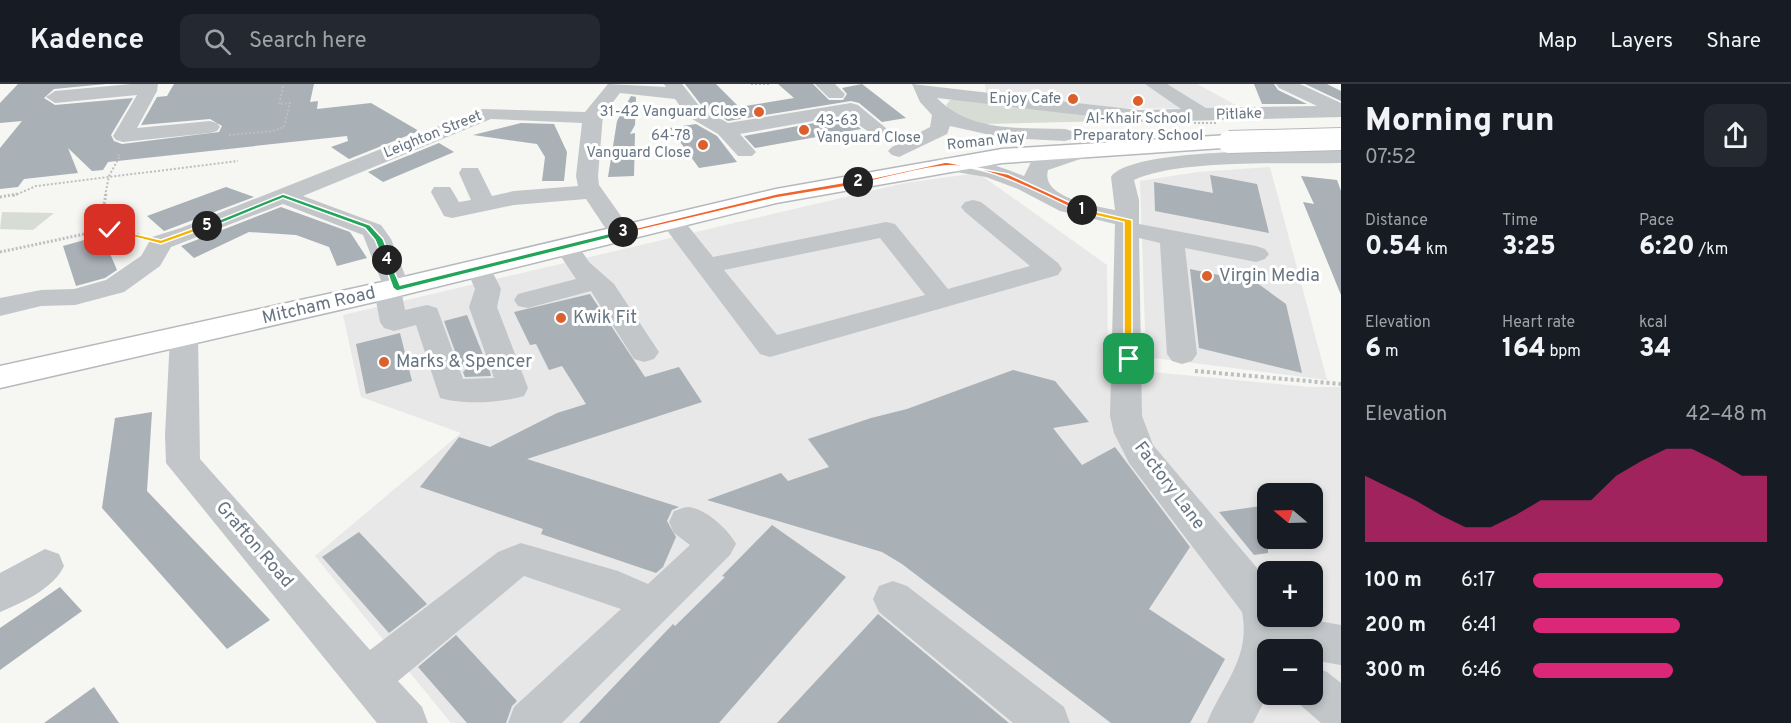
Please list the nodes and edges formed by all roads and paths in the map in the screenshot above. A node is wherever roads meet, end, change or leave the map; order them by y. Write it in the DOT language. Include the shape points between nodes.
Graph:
graph roads {
  1 [pos="751,84"];
  2 [pos="771,84"];
  3 [pos="1154,84"];
  4 [pos="1285,84"];
  5 [pos="148,86"];
  6 [pos="615,86"];
  7 [pos="922,87"];
  8 [pos="676,89"];
  9 [pos="1214,96"];
  10 [pos="55,97"];
  11 [pos="1341,111"];
  12 [pos="1237,115"];
  13 [pos="941,116"];
  14 [pos="591,118"];
  15 [pos="1205,123"];
  16 [pos="1341,126"];
  17 [pos="210,127"];
  18 [pos="877,129"];
  19 [pos="725,130"];
  20 [pos="1065,135"];
  21 [pos="118,144"];
  22 [pos="899,151"];
  23 [pos="1085,151"];
  24 [pos="745,152"];
  25 [pos="1338,154"];
  26 [pos="238,161"];
  27 [pos="946,164"];
  28 [pos="470,173"];
  29 [pos="109,176"];
  30 [pos="442,192"];
  31 [pos="592,192"];
  32 [pos="1044,192"];
  33 [pos="283,196"];
  34 [pos="776,196"];
  35 [pos="0,197"];
  36 [pos="485,204"];
  37 [pos="973,207"];
  38 [pos="672,221"];
  39 [pos="1128,225"];
  40 [pos="99,231"];
  41 [pos="621,233"];
  42 [pos="1172,237"];
  43 [pos="161,242"];
  44 [pos="566,246"];
  45 [pos="0,252"];
  46 [pos="1256,254"];
  47 [pos="707,266"];
  48 [pos="479,268"];
  49 [pos="594,282"];
  50 [pos="392,289"];
  51 [pos="942,299"];
  52 [pos="528,300"];
  53 [pos="0,307"];
  54 [pos="184,337"];
  55 [pos="644,352"];
  56 [pos="1184,362"];
  57 [pos="0,377"];
  58 [pos="1341,384"];
  59 [pos="687,522"];
  60 [pos="45,566"];
  61 [pos="0,594"];
  62 [pos="893,599"];
  63 [pos="652,604"];
  64 [pos="1267,639"];
  65 [pos="1323,645"];
  66 [pos="1341,645"];
  67 [pos="1257,666"];
  68 [pos="368,678"];
  69 [pos="1323,696"];
  70 [pos="1341,711"];
  71 [pos="406,723"];
  72 [pos="530,723"];
  73 [pos="1048,723"];
  74 [pos="1229,723"];
  1 -- 2 [label="path"];
  3 -- 15 [label="street"];
  4 -- 11 [label="street"];
  5 -- 10 [label="street"];
  5 -- 21 [label="street"];
  6 -- 8 [label="street"];
  6 -- 14 [label="street"];
  7 -- 13 [label="street"];
  7 -- 15 [label="street, Pitlake"];
  8 -- 19 [label="street" via="694,112"];
  9 -- 12 [label="street"];
  11 -- 12 [label="street, Pitlake"];
  12 -- 15 [label="street, Pitlake"];
  13 -- 20 [label="street" via="993,130"];
  13 -- 22 [label="street" via="940,130"];
  14 -- 31 [label="street" via="587,176"];
  14 -- 33 [label="street, Leighton Street" via="489,113"];
  15 -- 16 [label="main road, Roman Way"];
  15 -- 20 [label="main road, Roman Way"];
  17 -- 21 [label="street"];
  18 -- 19 [label="street" via="851,109"];
  19 -- 24 [label="street"];
  20 -- 22 [label="main road, Roman Way"];
  21 -- 29 [label="path" via="120,156"];
  22 -- 34 [label="main road, Roman Way" via="825,173"];
  23 -- 25 [label="main road, Roman Way, bridge" via="1229,142"];
  23 -- 27 [label="main road, Roman Way"];
  23 -- 32 [label="street" via="1040,165 1035,177"];
  25 -- 39 [label="street, Factory Lane" via="1134,170 1122,177"];
  26 -- 29 [label="path"];
  27 -- 32 [label="street" via="991,171"];
  27 -- 34 [label="main road, Roman Way"];
  28 -- 36 [label="street"];
  29 -- 35 [label="path" via="36,186"];
  29 -- 40 [label="path"];
  30 -- 36 [label="street" via="452,211"];
  31 -- 36 [label="street"];
  31 -- 41 [label="street"];
  32 -- 39 [label="street" via="1068,206"];
  33 -- 43 [label="street, Leighton Street"];
  33 -- 50 [label="street" via="372,230 379,239"];
  34 -- 38 [label="main road, Mitcham Road"];
  37 -- 51 [label="street" via="1049,269"];
  38 -- 41 [label="main road, Mitcham Road"];
  38 -- 47 [label="street"];
  39 -- 42 [label="street"];
  39 -- 64 [label="street, Factory Lane" via="1126,416 1130,433 1141,454 1254,594 1267,619"];
  40 -- 43 [label="path" via="119,231"];
  40 -- 45 [label="path"];
  41 -- 44 [label="main road, Mitcham Road"];
  42 -- 46 [label="street"];
  42 -- 56 [label="street"];
  43 -- 53 [label="street" via="151,261 115,286 75,297 41,298"];
  44 -- 48 [label="main road, Mitcham Road"];
  44 -- 49 [label="street"];
  47 -- 51 [label="street" via="886,229"];
  47 -- 51 [label="street" via="770,347"];
  48 -- 50 [label="main road, Mitcham Road"];
  48 -- 50 [label="street" via="488,289 483,307 513,388 451,390 427,314 394,322"];
  49 -- 52 [label="street"];
  49 -- 55 [label="street" via="605,290"];
  50 -- 54 [label="main road, Mitcham Road"];
  54 -- 57 [label="main road, Mitcham Road"];
  54 -- 68 [label="street, Grafton Road" via="183,463"];
  56 -- 58 [label="path"];
  59 -- 63 [label="street" via="717,544"];
  60 -- 61 [label="street"];
  62 -- 73 [label="street"];
  63 -- 68 [label="street" via="618,589 521,560"];
  63 -- 72 [label="street"];
  65 -- 66 [label="street"];
  67 -- 74 [label="street"];
  68 -- 71 [label="street, Grafton Road"];
  69 -- 70 [label="street"];
}
